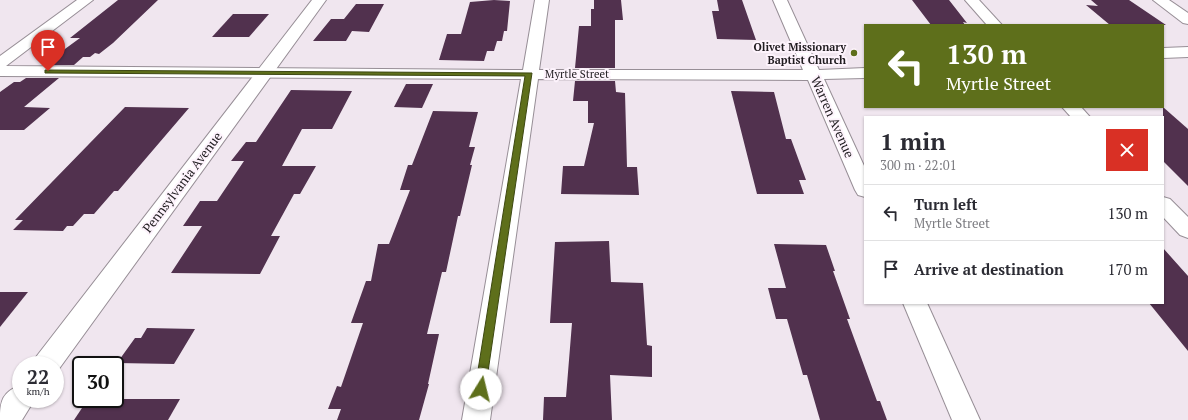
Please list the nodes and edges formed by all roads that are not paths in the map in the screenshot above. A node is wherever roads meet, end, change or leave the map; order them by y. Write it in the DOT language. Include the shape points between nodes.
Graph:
graph roads {
  1 [pos="86,0"];
  2 [pos="319,0"];
  3 [pos="542,0"];
  4 [pos="780,0"];
  5 [pos="972,0"];
  6 [pos="1160,0"];
  7 [pos="1188,20"];
  8 [pos="994,24"];
  9 [pos="1188,52"];
  10 [pos="1164,54"];
  11 [pos="0,63"];
  12 [pos="0,71"];
  13 [pos="864,73"];
  14 [pos="262,74"];
  15 [pos="529,74"];
  16 [pos="814,75"];
  17 [pos="1072,108"];
  18 [pos="1080,116"];
  19 [pos="864,188"];
  20 [pos="1164,205"];
  21 [pos="1188,230"];
  22 [pos="915,304"];
  23 [pos="53,356"];
  24 [pos="14,408"];
  25 [pos="5,420"];
  26 [pos="476,420"];
  27 [pos="966,420"];
  1 -- 11 [label="street"];
  2 -- 14 [label="street, Pennsylvania Avenue"];
  3 -- 15 [label="street"];
  4 -- 16 [label="street, Warren Avenue"];
  5 -- 8 [label="street"];
  6 -- 7 [label="street"];
  9 -- 10 [label="street"];
  12 -- 14 [label="street, Myrtle Street"];
  13 -- 16 [label="street, Myrtle Street"];
  14 -- 15 [label="street, Myrtle Street"];
  14 -- 23 [label="street, Pennsylvania Avenue"];
  15 -- 16 [label="street, Myrtle Street"];
  15 -- 26 [label="street"];
  16 -- 19 [label="street, Warren Avenue"];
  17 -- 18 [label="street"];
  20 -- 21 [label="street"];
  22 -- 27 [label="street"];
  24 -- 25 [label="street"];
}
